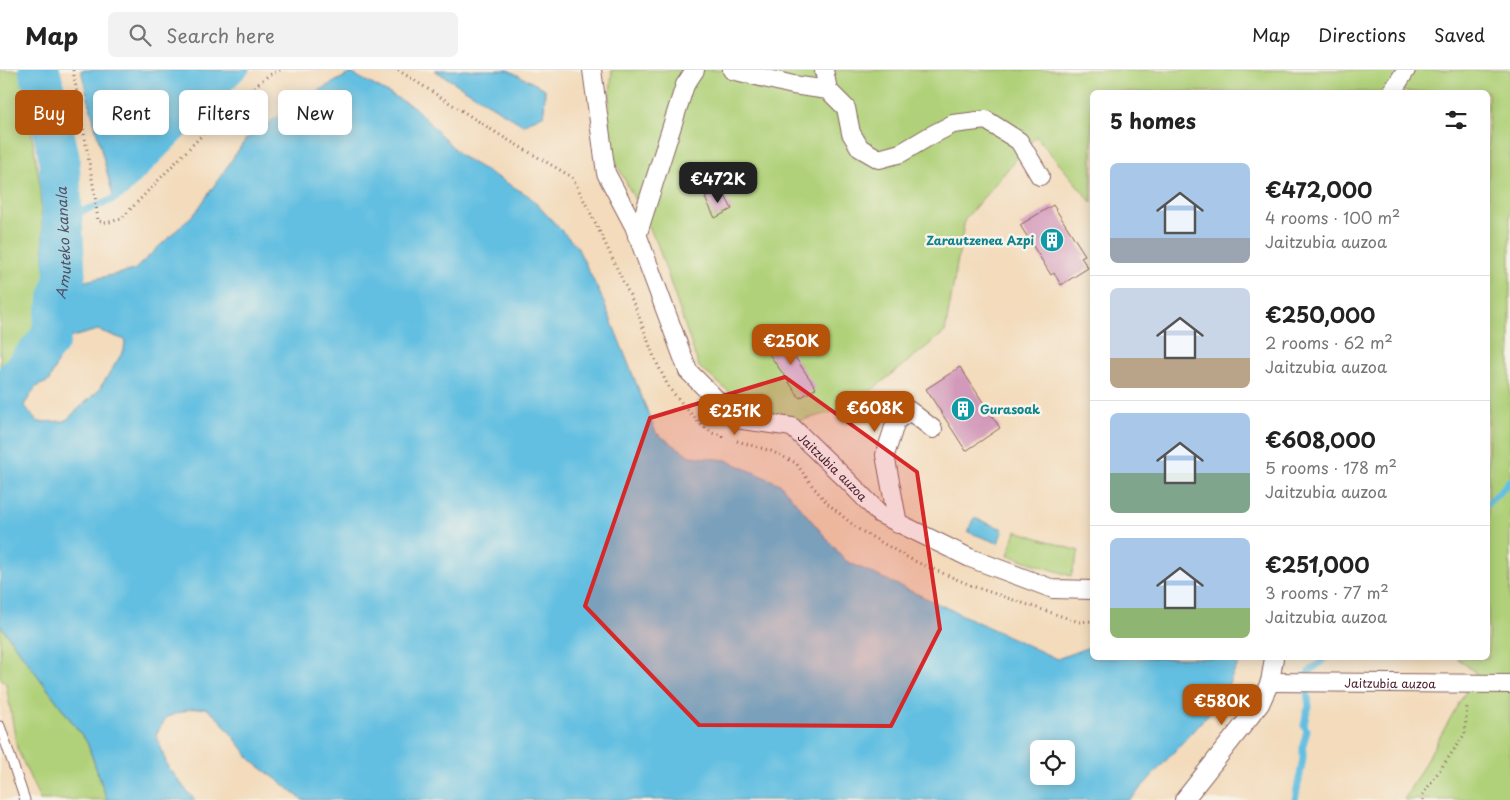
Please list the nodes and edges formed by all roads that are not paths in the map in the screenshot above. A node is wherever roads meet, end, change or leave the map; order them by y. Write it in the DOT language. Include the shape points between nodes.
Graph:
graph roads {
  1 [pos="592,70"];
  2 [pos="695,70"];
  3 [pos="732,70"];
  4 [pos="824,70"];
  5 [pos="1406,70"];
  6 [pos="828,90"];
  7 [pos="1393,90"];
  8 [pos="1040,176"];
  9 [pos="637,236"];
  10 [pos="933,429"];
  11 [pos="898,524"];
  12 [pos="1090,590"];
  13 [pos="1274,660"];
  14 [pos="1270,682"];
  15 [pos="1510,684"];
  16 [pos="0,726"];
  17 [pos="25,800"];
  18 [pos="1184,800"];
  1 -- 9 [label="street, Jaitzubia auzoa" via="606,173"];
  2 -- 9 [label="street" via="685,85"];
  3 -- 6 [label="street"];
  4 -- 6 [label="street"];
  5 -- 7 [label="street"];
  6 -- 8 [label="street" via="846,108 851,133 860,148 879,159 901,154 953,124 986,120 1019,141"];
  9 -- 11 [label="street, Jaitzubia auzoa" via="688,371 736,419 792,427 880,514"];
  10 -- 11 [label="street" via="910,411 896,421 885,455"];
  11 -- 12 [label="street, Jaitzubia auzoa" via="970,558 1053,589"];
  13 -- 14 [label="street"];
  14 -- 15 [label="street, Jaitzubia auzoa"];
  14 -- 18 [label="street" via="1260,704"];
  16 -- 17 [label="lane"];
}
